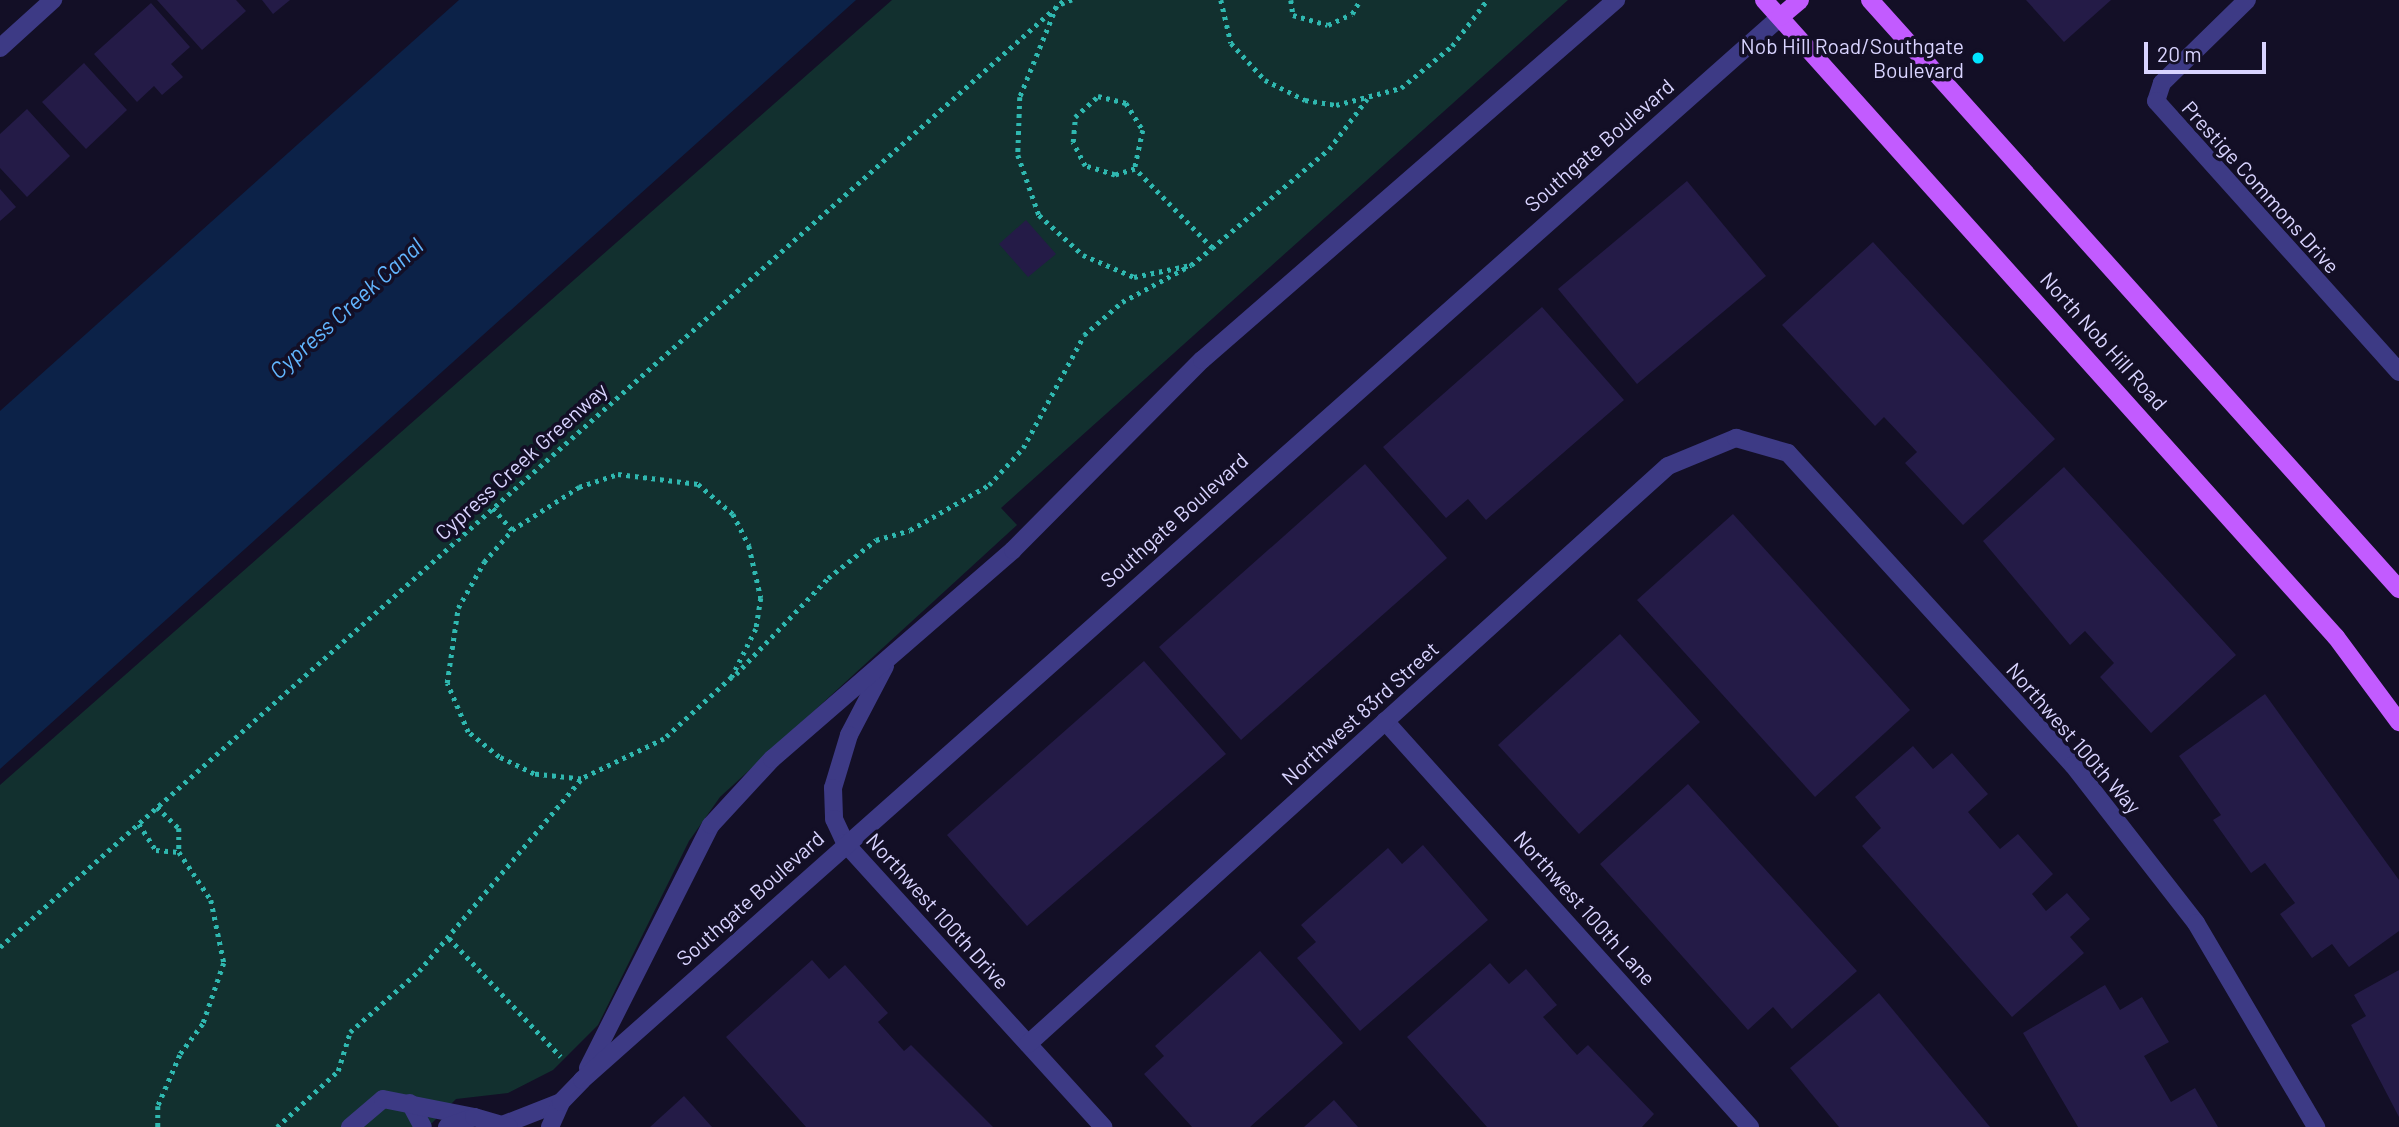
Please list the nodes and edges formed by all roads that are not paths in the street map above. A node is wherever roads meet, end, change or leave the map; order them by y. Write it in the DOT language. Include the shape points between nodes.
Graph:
graph roads {
  1 [pos="53,0"];
  2 [pos="1616,0"];
  3 [pos="1764,0"];
  4 [pos="1800,0"];
  5 [pos="1870,0"];
  6 [pos="2247,0"];
  7 [pos="1780,17"];
  8 [pos="0,48"];
  9 [pos="2399,372"];
  10 [pos="1736,438"];
  11 [pos="2399,589"];
  12 [pos="890,657"];
  13 [pos="1385,721"];
  14 [pos="2399,722"];
  15 [pos="845,843"];
  16 [pos="1028,1044"];
  17 [pos="582,1080"];
  18 [pos="561,1102"];
  19 [pos="410,1103"];
  20 [pos="474,1116"];
  21 [pos="507,1126"];
  22 [pos="350,1127"];
  23 [pos="423,1127"];
  24 [pos="447,1127"];
  25 [pos="550,1127"];
  26 [pos="1103,1127"];
  27 [pos="1750,1127"];
  28 [pos="2316,1127"];
  1 -- 8 [label="street"];
  2 -- 12 [label="street, Southgate Boulevard" via="1202,360 1013,550"];
  3 -- 7 [label="main road, North Nob Hill Road"];
  4 -- 7 [label="main road, Southgate Boulevard"];
  5 -- 11 [label="main road"];
  6 -- 9 [label="street, Prestige Commons Drive" via="2162,83 2156,101"];
  7 -- 14 [label="main road, North Nob Hill Road" via="2336,637"];
  7 -- 15 [label="street, Southgate Boulevard"];
  10 -- 13 [label="street, Northwest 83rd Street" via="1668,466"];
  10 -- 28 [label="street, Northwest 100th Way" via="1788,453 2073,765 2196,923"];
  12 -- 15 [label="street, Northwest 100th Drive" via="849,735 833,788 834,819"];
  12 -- 17 [label="street, Southgate Boulevard" via="772,759 711,825"];
  13 -- 16 [label="street, Northwest 83rd Street"];
  13 -- 27 [label="street, Northwest 100th Lane"];
  15 -- 16 [label="street, Northwest 100th Drive"];
  15 -- 17 [label="street, Southgate Boulevard"];
  16 -- 26 [label="street, Northwest 100th Drive"];
  17 -- 18 [label="street, Southgate Boulevard"];
  18 -- 21 [label="street, Southgate Boulevard"];
  18 -- 25 [label="street, Southgate Boulevard"];
  19 -- 20 [label="street"];
  19 -- 22 [label="street" via="383,1099"];
  19 -- 23 [label="street"];
  20 -- 21 [label="street"];
  20 -- 24 [label="street"];
}
